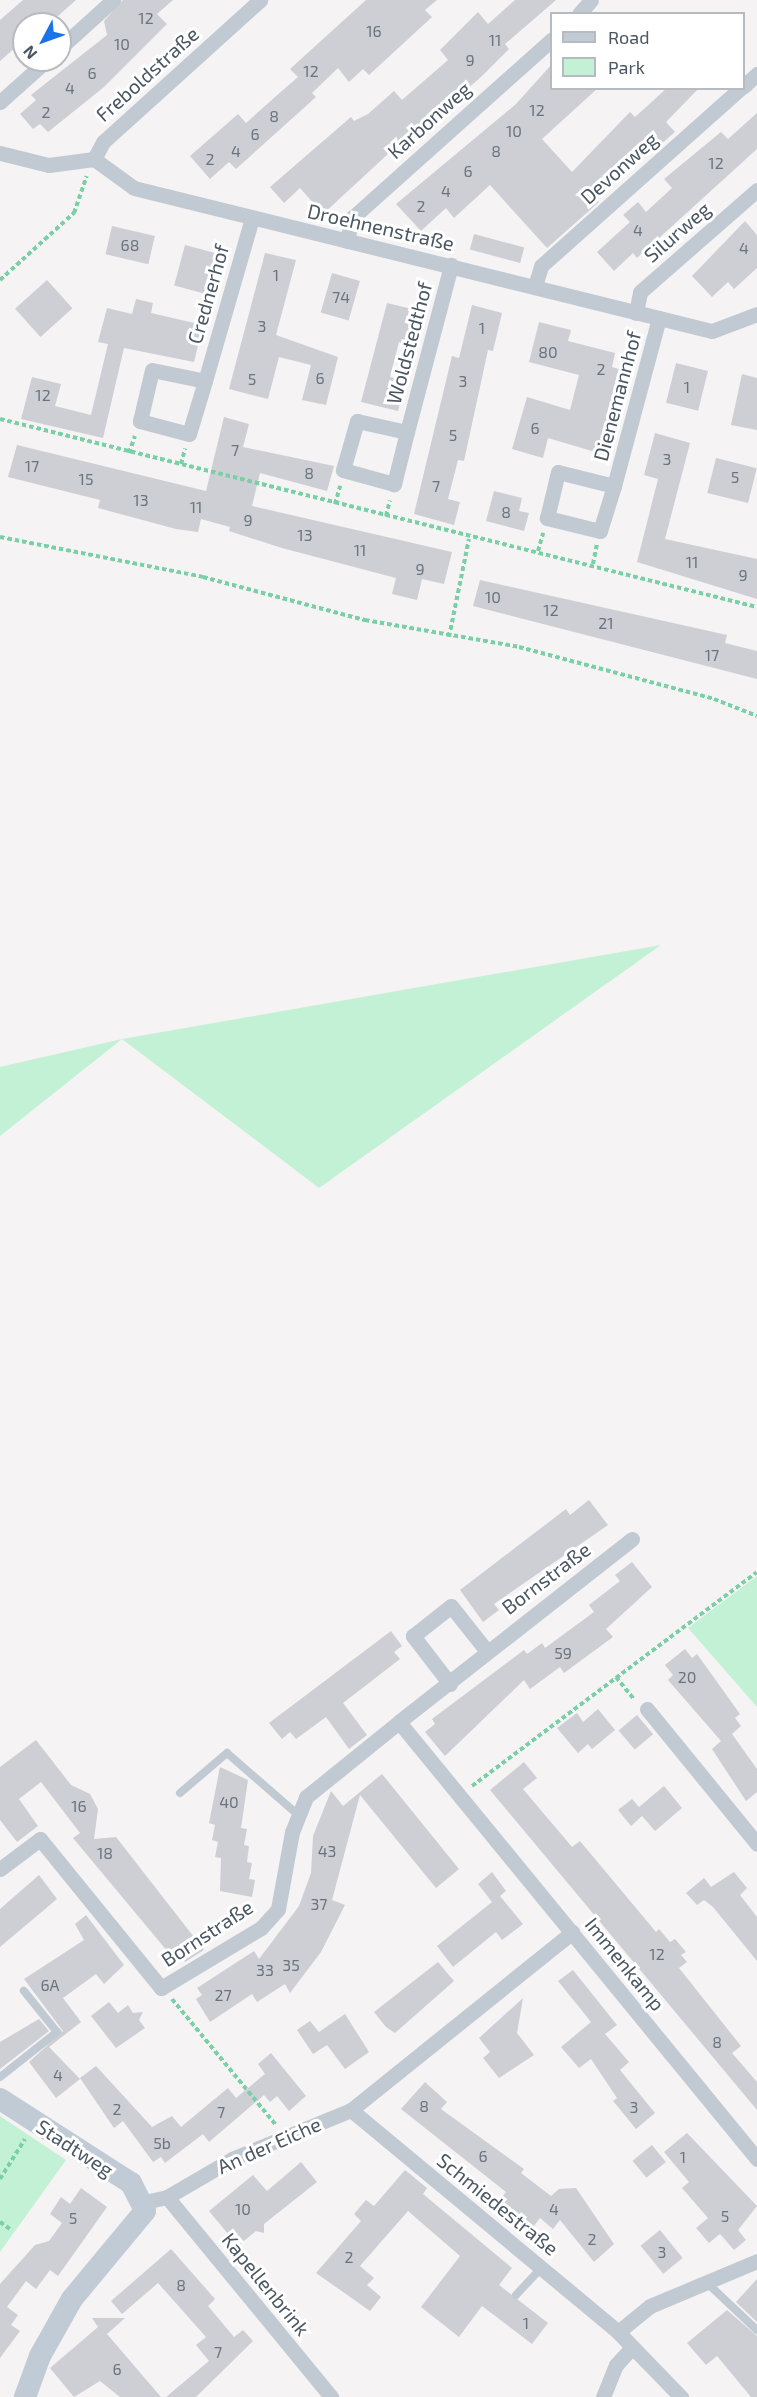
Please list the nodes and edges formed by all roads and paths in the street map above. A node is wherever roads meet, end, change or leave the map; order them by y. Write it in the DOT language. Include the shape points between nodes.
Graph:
graph roads {
  1 [pos="113,0"];
  2 [pos="260,0"];
  3 [pos="591,0"];
  4 [pos="581,12"];
  5 [pos="72,37"];
  6 [pos="550,41"];
  7 [pos="33,72"];
  8 [pos="757,74"];
  9 [pos="745,84"];
  10 [pos="739,90"];
  11 [pos="0,102"];
  12 [pos="0,153"];
  13 [pos="94,159"];
  14 [pos="757,190"];
  15 [pos="252,218"];
  16 [pos="347,241"];
  17 [pos="451,265"];
  18 [pos="0,280"];
  19 [pos="535,286"];
  20 [pos="636,313"];
  21 [pos="757,314"];
  22 [pos="660,318"];
  23 [pos="204,381"];
  24 [pos="0,419"];
  25 [pos="407,432"];
  26 [pos="614,486"];
  27 [pos="0,537"];
  28 [pos="469,538"];
  29 [pos="757,607"];
  30 [pos="449,637"];
  31 [pos="757,716"];
  32 [pos="632,1539"];
  33 [pos="757,1572"];
  34 [pos="486,1650"];
  35 [pos="616,1677"];
  36 [pos="450,1684"];
  37 [pos="647,1709"];
  38 [pos="399,1722"];
  39 [pos="180,1793"];
  40 [pos="460,1795"];
  41 [pos="296,1814"];
  42 [pos="757,1844"];
  43 [pos="0,1869"];
  44 [pos="572,1932"];
  45 [pos="161,1988"];
  46 [pos="24,1991"];
  47 [pos="0,2077"];
  48 [pos="0,2099"];
  49 [pos="351,2110"];
  50 [pos="36,2122"];
  51 [pos="284,2135"];
  52 [pos="757,2159"];
  53 [pos="0,2179"];
  54 [pos="167,2197"];
  55 [pos="144,2202"];
  56 [pos="0,2222"];
  57 [pos="10,2229"];
  58 [pos="757,2261"];
  59 [pos="542,2267"];
  60 [pos="705,2281"];
  61 [pos="516,2295"];
  62 [pos="757,2330"];
  63 [pos="618,2332"];
  64 [pos="632,2347"];
  65 [pos="25,2397"];
  66 [pos="331,2397"];
  67 [pos="603,2397"];
  68 [pos="681,2397"];
  1 -- 5 [label="street"];
  2 -- 13 [label="street, Freboldstraße" via="103,142"];
  3 -- 4 [label="street"];
  6 -- 16 [label="street, Karbonweg" via="352,218"];
  7 -- 11 [label="street"];
  8 -- 9 [label="street, Devonweg"];
  10 -- 19 [label="street, Devonweg" via="541,266"];
  12 -- 13 [label="street" via="49,165"];
  13 -- 15 [label="street, Droehnenstraße" via="134,188"];
  13 -- 18 [label="path" via="74,213"];
  14 -- 20 [label="street, Silurweg" via="640,292"];
  15 -- 16 [label="street, Droehnenstraße"];
  15 -- 23 [label="street, Crednerhof"];
  16 -- 17 [label="street, Droehnenstraße"];
  17 -- 19 [label="street, Droehnenstraße"];
  17 -- 25 [label="street, Woldstedthof"];
  19 -- 20 [label="street, Droehnenstraße"];
  20 -- 22 [label="street, Droehnenstraße"];
  21 -- 22 [label="street, Droehnenstraße" via="712,332"];
  22 -- 26 [label="street, Dienemannhof"];
  23 -- 23 [label="street, Crednerhof" via="152,370 140,421 189,434"];
  24 -- 28 [label="path"];
  25 -- 25 [label="street, Woldstedthof" via="394,484 344,470 357,421"];
  26 -- 26 [label="street, Dienemannhof" via="600,531 547,518 558,472"];
  27 -- 30 [label="path" via="203,578"];
  28 -- 29 [label="path" via="487,537"];
  28 -- 30 [label="path"];
  30 -- 31 [label="path" via="519,647 714,699"];
  32 -- 34 [label="street, Bornstraße"];
  33 -- 35 [label="path"];
  34 -- 36 [label="street, Bornstraße" via="484,1659"];
  34 -- 36 [label="street" via="451,1606 413,1636"];
  35 -- 37 [label="path"];
  35 -- 40 [label="path"];
  36 -- 38 [label="street, Bornstraße"];
  37 -- 42 [label="street"];
  38 -- 40 [label="street"];
  38 -- 41 [label="street, Bornstraße" via="327,1777"];
  39 -- 41 [label="lane" via="227,1753"];
  40 -- 44 [label="street, Immenkamp"];
  41 -- 45 [label="street, Bornstraße" via="278,1909 261,1928"];
  43 -- 45 [label="street, Bornstraße" via="40,1839"];
  44 -- 49 [label="street, An der Eiche"];
  44 -- 52 [label="street, Immenkamp"];
  45 -- 51 [label="path"];
  46 -- 47 [label="lane" via="57,2032"];
  48 -- 50 [label="street, Stadtweg"];
  49 -- 51 [label="street, An der Eiche"];
  49 -- 59 [label="street, Schmiedestraße"];
  50 -- 53 [label="path"];
  50 -- 55 [label="street, Stadtweg" via="131,2183"];
  51 -- 54 [label="street, An der Eiche"];
  54 -- 55 [label="street, An der Eiche"];
  54 -- 66 [label="street, Kapellenbrink"];
  55 -- 65 [label="street" via="142,2219 72,2298 40,2356"];
  56 -- 57 [label="path"];
  58 -- 60 [label="street"];
  59 -- 61 [label="lane"];
  59 -- 63 [label="street, Schmiedestraße"];
  60 -- 62 [label="lane"];
  60 -- 63 [label="street" via="650,2306"];
  63 -- 64 [label="street, Schmiedestraße"];
  64 -- 67 [label="street" via="616,2365"];
  64 -- 68 [label="street, Schmiedestraße"];
}
